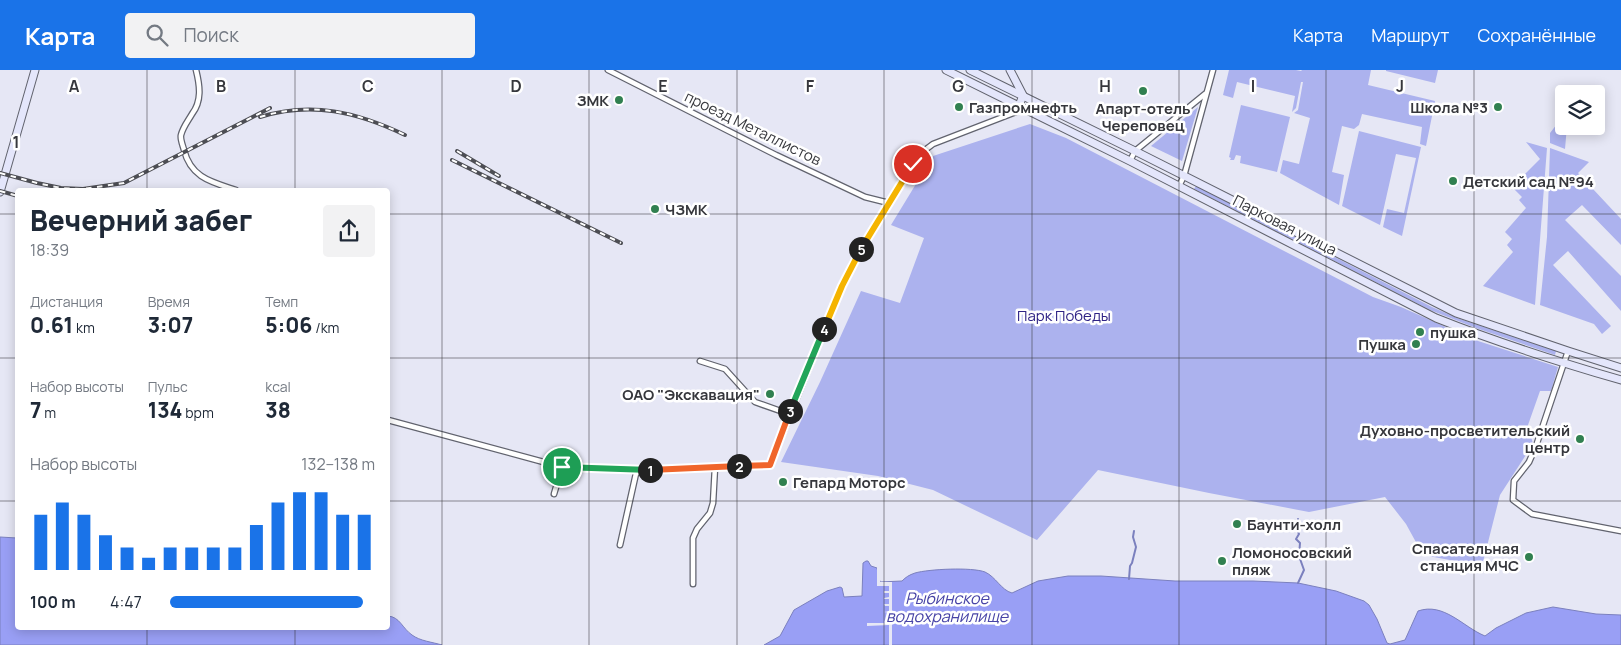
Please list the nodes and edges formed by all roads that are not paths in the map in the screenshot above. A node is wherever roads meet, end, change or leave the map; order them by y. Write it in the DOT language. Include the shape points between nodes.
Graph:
graph roads {
  1 [pos="36,70"];
  2 [pos="196,70"];
  3 [pos="608,70"];
  4 [pos="946,70"];
  5 [pos="970,70"];
  6 [pos="1010,70"];
  7 [pos="1213,70"];
  8 [pos="1206,93"];
  9 [pos="1023,95"];
  10 [pos="1019,106"];
  11 [pos="1134,151"];
  12 [pos="1130,161"];
  13 [pos="1184,176"];
  14 [pos="1180,186"];
  15 [pos="230,188"];
  16 [pos="0,192"];
  17 [pos="889,203"];
  18 [pos="1568,351"];
  19 [pos="700,361"];
  20 [pos="1564,363"];
  21 [pos="1621,368"];
  22 [pos="1621,380"];
  23 [pos="789,414"];
  24 [pos="390,421"];
  25 [pos="562,467"];
  26 [pos="715,467"];
  27 [pos="637,469"];
  28 [pos="554,494"];
  29 [pos="1621,531"];
  30 [pos="620,545"];
  31 [pos="693,584"];
  1 -- 16 [label="main road"];
  2 -- 15 [label="street" via="200,97 181,136 184,152 191,168 206,180"];
  3 -- 17 [label="street, проезд Металлистов" via="776,155 865,197"];
  4 -- 10 [label="main road, Парковая улица"];
  5 -- 9 [label="main road, Парковая улица"];
  6 -- 9 [label="main road"];
  7 -- 8 [label="street"];
  8 -- 11 [label="street"];
  8 -- 13 [label="street"];
  9 -- 10 [label="main road"];
  9 -- 11 [label="main road, Парковая улица"];
  10 -- 12 [label="main road, Парковая улица"];
  10 -- 17 [label="street" via="1016,112 933,144 921,153"];
  11 -- 12 [label="street"];
  11 -- 13 [label="main road, Парковая улица"];
  12 -- 14 [label="main road, Парковая улица"];
  13 -- 14 [label="street"];
  13 -- 18 [label="main road, Парковая улица" via="1456,313"];
  14 -- 20 [label="main road, Парковая улица" via="1436,318"];
  17 -- 23 [label="street" via="854,260"];
  18 -- 20 [label="street"];
  18 -- 21 [label="main road, Парковая улица"];
  19 -- 23 [label="street" via="725,369 755,402"];
  20 -- 22 [label="main road, Парковая улица"];
  20 -- 29 [label="street" via="1536,446 1529,462 1514,481 1513,500 1532,514"];
  23 -- 26 [label="street" via="770,465"];
  24 -- 25 [label="street"];
  25 -- 27 [label="street"];
  25 -- 28 [label="street"];
  26 -- 27 [label="street"];
  26 -- 31 [label="street" via="710,513 693,538"];
  27 -- 30 [label="street"];
}
